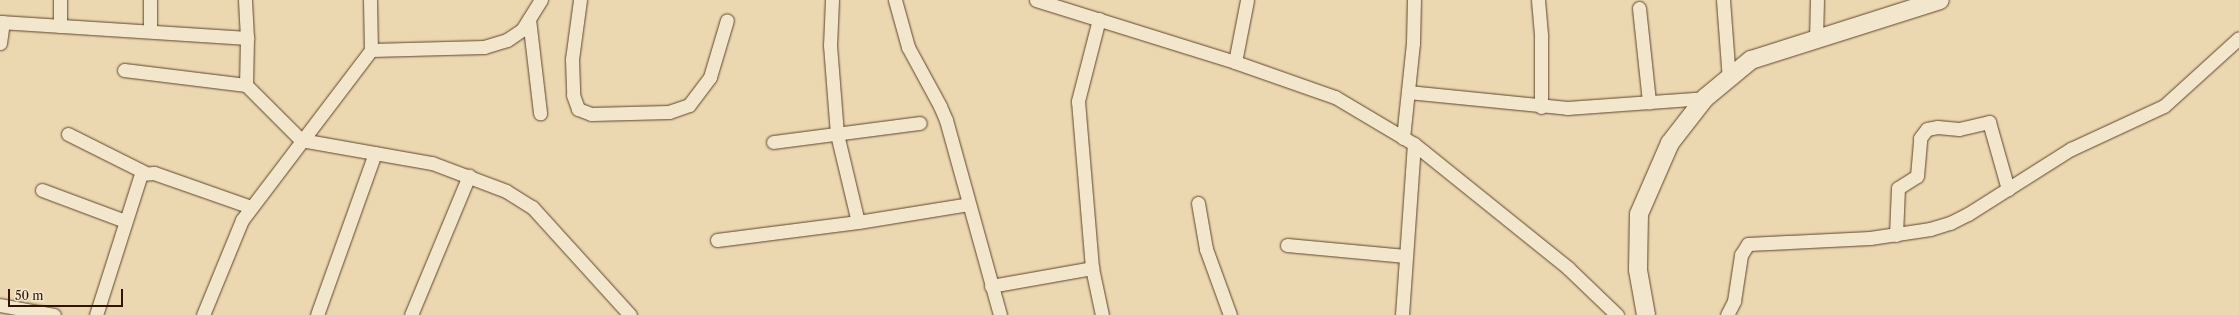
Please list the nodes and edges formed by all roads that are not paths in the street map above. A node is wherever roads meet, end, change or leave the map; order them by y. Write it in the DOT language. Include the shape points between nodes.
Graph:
graph roads {
  1 [pos="60,0"];
  2 [pos="150,0"];
  3 [pos="245,0"];
  4 [pos="370,0"];
  5 [pos="541,0"];
  6 [pos="580,0"];
  7 [pos="832,0"];
  8 [pos="896,0"];
  9 [pos="1036,0"];
  10 [pos="1247,0"];
  11 [pos="1414,0"];
  12 [pos="1538,0"];
  13 [pos="1723,0"];
  14 [pos="1817,0"];
  15 [pos="1940,0"];
  16 [pos="1639,8"];
  17 [pos="529,19"];
  18 [pos="1099,19"];
  19 [pos="727,20"];
  20 [pos="1,22"];
  21 [pos="60,26"];
  22 [pos="150,31"];
  23 [pos="247,38"];
  24 [pos="2239,38"];
  25 [pos="1816,40"];
  26 [pos="0,43"];
  27 [pos="371,50"];
  28 [pos="1235,62"];
  29 [pos="124,70"];
  30 [pos="1729,79"];
  31 [pos="246,85"];
  32 [pos="1408,92"];
  33 [pos="1705,98"];
  34 [pos="1649,102"];
  35 [pos="1541,107"];
  36 [pos="540,113"];
  37 [pos="920,123"];
  38 [pos="68,134"];
  39 [pos="837,134"];
  40 [pos="301,140"];
  41 [pos="1408,141"];
  42 [pos="773,142"];
  43 [pos="375,153"];
  44 [pos="144,172"];
  45 [pos="469,176"];
  46 [pos="2008,189"];
  47 [pos="42,190"];
  48 [pos="1198,203"];
  49 [pos="969,204"];
  50 [pos="251,207"];
  51 [pos="125,221"];
  52 [pos="858,222"];
  53 [pos="1896,235"];
  54 [pos="717,240"];
  55 [pos="1287,245"];
  56 [pos="1405,256"];
  57 [pos="1092,268"];
  58 [pos="992,286"];
  59 [pos="0,305"];
  60 [pos="54,315"];
  61 [pos="96,315"];
  62 [pos="203,315"];
  63 [pos="317,315"];
  64 [pos="410,315"];
  65 [pos="630,315"];
  66 [pos="1000,315"];
  67 [pos="1102,315"];
  68 [pos="1230,315"];
  69 [pos="1402,315"];
  70 [pos="1617,315"];
  71 [pos="1646,315"];
  72 [pos="1727,315"];
  1 -- 21 [label="street"];
  2 -- 22 [label="street"];
  3 -- 23 [label="street"];
  4 -- 27 [label="street"];
  5 -- 17 [label="street"];
  6 -- 19 [label="street" via="572,59 573,95 578,109 591,114 669,112 690,105 710,77"];
  7 -- 39 [label="street" via="830,46"];
  8 -- 49 [label="street" via="908,47 940,106"];
  9 -- 18 [label="street"];
  10 -- 28 [label="street"];
  11 -- 32 [label="street"];
  12 -- 35 [label="street"];
  13 -- 30 [label="street"];
  14 -- 25 [label="street"];
  15 -- 25 [label="main road"];
  16 -- 34 [label="street"];
  17 -- 27 [label="street" via="522,30 507,40 484,47"];
  17 -- 36 [label="street"];
  18 -- 28 [label="street"];
  18 -- 57 [label="street" via="1078,101"];
  20 -- 21 [label="street"];
  20 -- 26 [label="street"];
  21 -- 22 [label="street"];
  22 -- 23 [label="street"];
  23 -- 31 [label="street"];
  24 -- 46 [label="street" via="2164,106 2082,143"];
  25 -- 30 [label="main road" via="1751,60"];
  27 -- 40 [label="street"];
  28 -- 41 [label="street" via="1335,97"];
  29 -- 31 [label="street"];
  30 -- 33 [label="main road"];
  31 -- 40 [label="street"];
  32 -- 35 [label="street"];
  32 -- 41 [label="street"];
  33 -- 34 [label="street"];
  33 -- 71 [label="main road" via="1670,143 1639,214 1638,270"];
  34 -- 35 [label="street" via="1594,107"];
  37 -- 39 [label="street"];
  38 -- 44 [label="street"];
  39 -- 42 [label="street"];
  39 -- 52 [label="street"];
  40 -- 43 [label="street"];
  40 -- 50 [label="street"];
  41 -- 56 [label="street"];
  41 -- 70 [label="street" via="1568,268"];
  43 -- 45 [label="street" via="432,163"];
  43 -- 63 [label="street"];
  44 -- 50 [label="street" via="154,173"];
  44 -- 51 [label="street" via="138,177"];
  45 -- 64 [label="street"];
  45 -- 65 [label="street" via="506,191 532,207"];
  46 -- 53 [label="street" via="1950,223"];
  46 -- 53 [label="street" via="1989,122 1959,129 1927,129 1920,138 1917,176 1898,188"];
  47 -- 51 [label="street"];
  48 -- 68 [label="street" via="1206,249"];
  49 -- 52 [label="street"];
  49 -- 58 [label="street"];
  50 -- 62 [label="street" via="242,220"];
  51 -- 61 [label="street"];
  52 -- 54 [label="street"];
  53 -- 72 [label="street" via="1748,244 1741,255 1734,301"];
  55 -- 56 [label="street"];
  56 -- 69 [label="street"];
  57 -- 58 [label="street"];
  57 -- 67 [label="street"];
  58 -- 66 [label="street"];
  59 -- 60 [label="street"];
}
